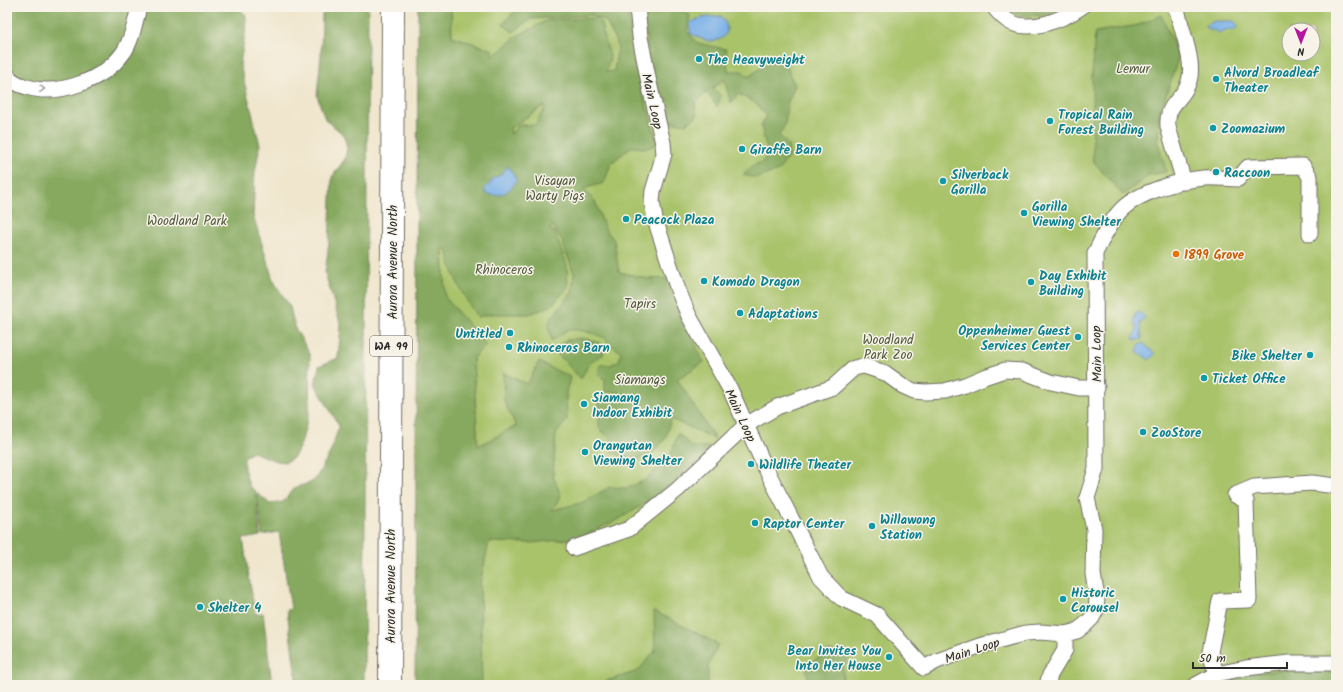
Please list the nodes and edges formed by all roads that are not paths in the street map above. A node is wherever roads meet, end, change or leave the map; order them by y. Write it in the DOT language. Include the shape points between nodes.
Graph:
graph roads {
  1 [pos="139,7"];
  2 [pos="393,7"];
  3 [pos="637,7"];
  4 [pos="994,7"];
  5 [pos="1081,7"];
  6 [pos="1175,7"];
  7 [pos="7,75"];
  8 [pos="1184,182"];
  9 [pos="1310,234"];
  10 [pos="1097,388"];
  11 [pos="746,425"];
  12 [pos="1336,486"];
  13 [pos="574,548"];
  14 [pos="1066,634"];
  15 [pos="1336,663"];
  16 [pos="1216,674"];
  17 [pos="390,685"];
  18 [pos="1047,685"];
  19 [pos="1196,685"];
  7 -- 1 [label="street, one-way" via="18,84 32,89 59,90 100,74 123,53"];
  2 -- 17 [label="highway, Aurora Avenue North / WA 99"];
  3 -- 11 [label="street, Main Loop" via="640,38 664,154 652,190 655,219 684,303 730,389"];
  4 -- 5 [label="street" via="1010,22 1025,25 1056,21"];
  6 -- 8 [label="street" via="1190,59 1191,75 1185,91 1169,109 1167,120"];
  8 -- 9 [label="street, Main Loop" via="1204,178 1238,179 1248,167 1303,166 1310,177"];
  8 -- 10 [label="street, Main Loop" via="1143,194 1122,208 1111,222 1095,253"];
  10 -- 11 [label="street" via="1051,382 1022,371 1005,370 965,385 925,392 903,386 885,373 858,367 851,370 833,387 777,407"];
  10 -- 14 [label="street, Main Loop" via="1096,468 1087,498 1094,529 1093,574 1097,604 1094,614 1086,624"];
  11 -- 13 [label="street" via="677,490 629,529"];
  11 -- 14 [label="street, Main Loop" via="821,577 841,598 877,615 924,668 979,646 1026,633"];
  12 -- 16 [label="street" via="1312,483 1254,487 1235,495 1246,501 1249,600 1220,601 1210,652"];
  14 -- 18 [label="street" via="1064,650"];
  15 -- 16 [label="street" via="1289,663"];
  16 -- 19 [label="street"];
}
